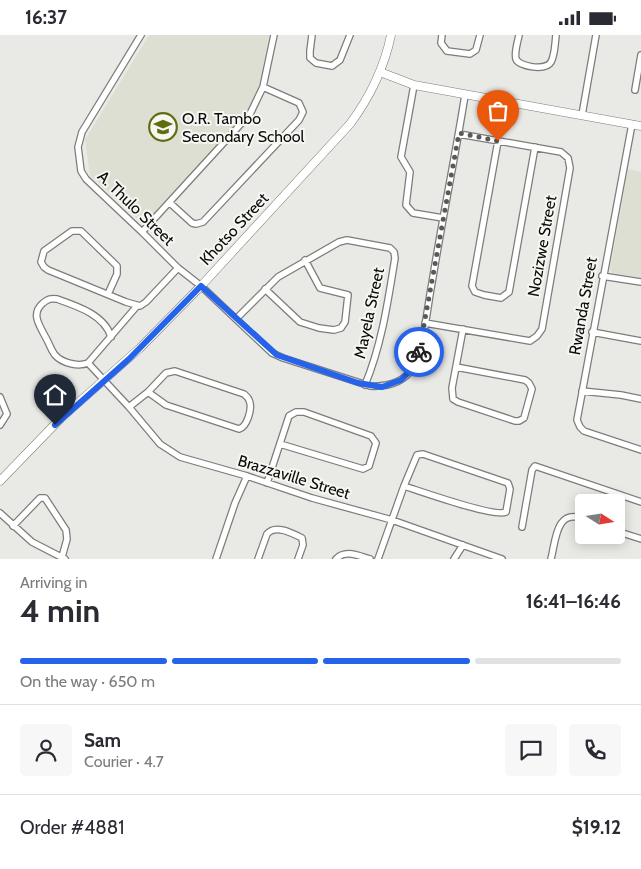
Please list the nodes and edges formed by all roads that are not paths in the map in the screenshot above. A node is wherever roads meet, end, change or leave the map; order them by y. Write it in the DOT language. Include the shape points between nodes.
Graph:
graph roads {
  1 [pos="141,35"];
  2 [pos="274,35"];
  3 [pos="312,35"];
  4 [pos="350,35"];
  5 [pos="391,35"];
  6 [pos="442,35"];
  7 [pos="480,35"];
  8 [pos="519,35"];
  9 [pos="556,35"];
  10 [pos="596,35"];
  11 [pos="641,55"];
  12 [pos="380,72"];
  13 [pos="414,85"];
  14 [pos="263,87"];
  15 [pos="635,90"];
  16 [pos="465,95"];
  17 [pos="582,115"];
  18 [pos="632,124"];
  19 [pos="641,126"];
  20 [pos="459,133"];
  21 [pos="498,141"];
  22 [pos="535,147"];
  23 [pos="170,203"];
  24 [pos="443,218"];
  25 [pos="142,232"];
  26 [pos="305,260"];
  27 [pos="178,268"];
  28 [pos="602,276"];
  29 [pos="641,281"];
  30 [pos="201,286"];
  31 [pos="265,289"];
  32 [pos="108,295"];
  33 [pos="137,305"];
  34 [pos="237,318"];
  35 [pos="425,323"];
  36 [pos="463,329"];
  37 [pos="592,332"];
  38 [pos="111,337"];
  39 [pos="641,341"];
  40 [pos="88,363"];
  41 [pos="456,367"];
  42 [pos="105,381"];
  43 [pos="365,385"];
  44 [pos="582,391"];
  45 [pos="148,392"];
  46 [pos="0,397"];
  47 [pos="641,399"];
  48 [pos="129,407"];
  49 [pos="0,425"];
  50 [pos="280,444"];
  51 [pos="641,450"];
  52 [pos="247,476"];
  53 [pos="0,481"];
  54 [pos="267,483"];
  55 [pos="404,486"];
  56 [pos="641,502"];
  57 [pos="0,513"];
  58 [pos="575,517"];
  59 [pos="392,520"];
  60 [pos="13,526"];
  61 [pos="522,527"];
  62 [pos="625,534"];
  63 [pos="641,539"];
  64 [pos="463,545"];
  65 [pos="63,558"];
  66 [pos="216,559"];
  67 [pos="258,559"];
  68 [pos="298,559"];
  69 [pos="336,559"];
  70 [pos="370,559"];
  71 [pos="378,559"];
  72 [pos="454,559"];
  73 [pos="502,559"];
  74 [pos="551,559"];
  1 -- 25 [label="street, A. Thulo Street" via="86,123 78,147 84,177"];
  2 -- 14 [label="street"];
  3 -- 4 [label="street" via="310,57 316,63 332,66 340,60"];
  5 -- 12 [label="street, Khotso Street"];
  6 -- 7 [label="street" via="441,43 447,51 470,54 476,50"];
  8 -- 9 [label="street" via="515,56 518,62 543,68 552,61"];
  10 -- 17 [label="street"];
  11 -- 15 [label="street"];
  12 -- 13 [label="street"];
  12 -- 30 [label="street, Khotso Street" via="350,125"];
  13 -- 16 [label="street"];
  13 -- 24 [label="street" via="401,157 410,172 406,205 414,213"];
  14 -- 23 [label="street" via="247,119"];
  14 -- 23 [label="street" via="300,103 303,112 299,120 203,222 192,223"];
  16 -- 17 [label="street"];
  16 -- 20 [label="street, A. Thulo Street"];
  17 -- 18 [label="street"];
  18 -- 19 [label="street"];
  18 -- 28 [label="street, Rwanda Street"];
  20 -- 21 [label="street, Nozizwe Street"];
  20 -- 24 [label="street, A. Thulo Street"];
  21 -- 22 [label="street, Nozizwe Street"];
  21 -- 22 [label="street" via="472,285 475,292 501,298 509,292"];
  22 -- 36 [label="street, Nozizwe Street" via="560,152 570,163 540,333 530,341"];
  23 -- 25 [label="street"];
  24 -- 35 [label="street, A. Thulo Street"];
  25 -- 27 [label="street, A. Thulo Street"];
  26 -- 31 [label="street, Mayela Street" via="282,273"];
  26 -- 31 [label="street" via="320,288 348,295 345,322 338,330 302,323"];
  26 -- 43 [label="street, Mayela Street" via="347,240 387,247 394,252 380,343"];
  27 -- 30 [label="street, A. Thulo Street"];
  27 -- 33 [label="street" via="146,302"];
  28 -- 29 [label="street"];
  28 -- 37 [label="street, Rwanda Street"];
  30 -- 34 [label="street, A. Thulo Street"];
  30 -- 42 [label="street, Khotso Street"];
  31 -- 34 [label="street, Mayela Street"];
  32 -- 32 [label="street" via="44,267 41,260 44,251 72,231 81,231 117,266"];
  32 -- 33 [label="street"];
  33 -- 38 [label="street"];
  34 -- 43 [label="street, A. Thulo Street" via="277,355"];
  35 -- 36 [label="street, Nozizwe Street"];
  35 -- 43 [label="street, A. Thulo Street" via="417,361 410,372 394,384 382,387"];
  36 -- 41 [label="street"];
  37 -- 39 [label="street"];
  37 -- 44 [label="street, Rwanda Street"];
  38 -- 40 [label="street"];
  38 -- 40 [label="street" via="107,326 89,313 55,298 40,305 36,318 55,355 69,363"];
  40 -- 42 [label="street, Brazzaville Street"];
  41 -- 41 [label="street" via="452,392 455,401 515,421 526,416 532,389 528,382"];
  42 -- 48 [label="street, Brazzaville Street"];
  42 -- 53 [label="street, Khotso Street" via="61,418"];
  44 -- 47 [label="street"];
  44 -- 51 [label="street, Rwanda Street" via="577,420 580,427"];
  45 -- 45 [label="street" via="162,377 175,371 244,394 250,406 246,423 238,429 163,403"];
  45 -- 48 [label="street"];
  46 -- 49 [label="street" via="7,414"];
  48 -- 52 [label="street, Brazzaville Street" via="156,439 173,453 190,461"];
  50 -- 50 [label="street" via="289,416 299,411 371,436 376,445 369,466 363,469"];
  50 -- 54 [label="street"];
  52 -- 54 [label="street, Brazzaville Street"];
  52 -- 66 [label="street"];
  54 -- 59 [label="street, Brazzaville Street"];
  55 -- 55 [label="street" via="415,458 420,454 508,483 510,489 506,512 501,514"];
  55 -- 59 [label="street"];
  56 -- 61 [label="street" via="535,466"];
  57 -- 60 [label="street"];
  58 -- 74 [label="street" via="564,519"];
  59 -- 64 [label="street, Brazzaville Street"];
  59 -- 71 [label="street"];
  60 -- 65 [label="street" via="36,545"];
  60 -- 65 [label="street" via="40,498 46,498 67,533"];
  62 -- 63 [label="street"];
  64 -- 72 [label="street"];
  64 -- 73 [label="street, Brazzaville Street"];
  67 -- 68 [label="street" via="267,533 275,529 302,538"];
  69 -- 70 [label="street" via="347,553"];
}
